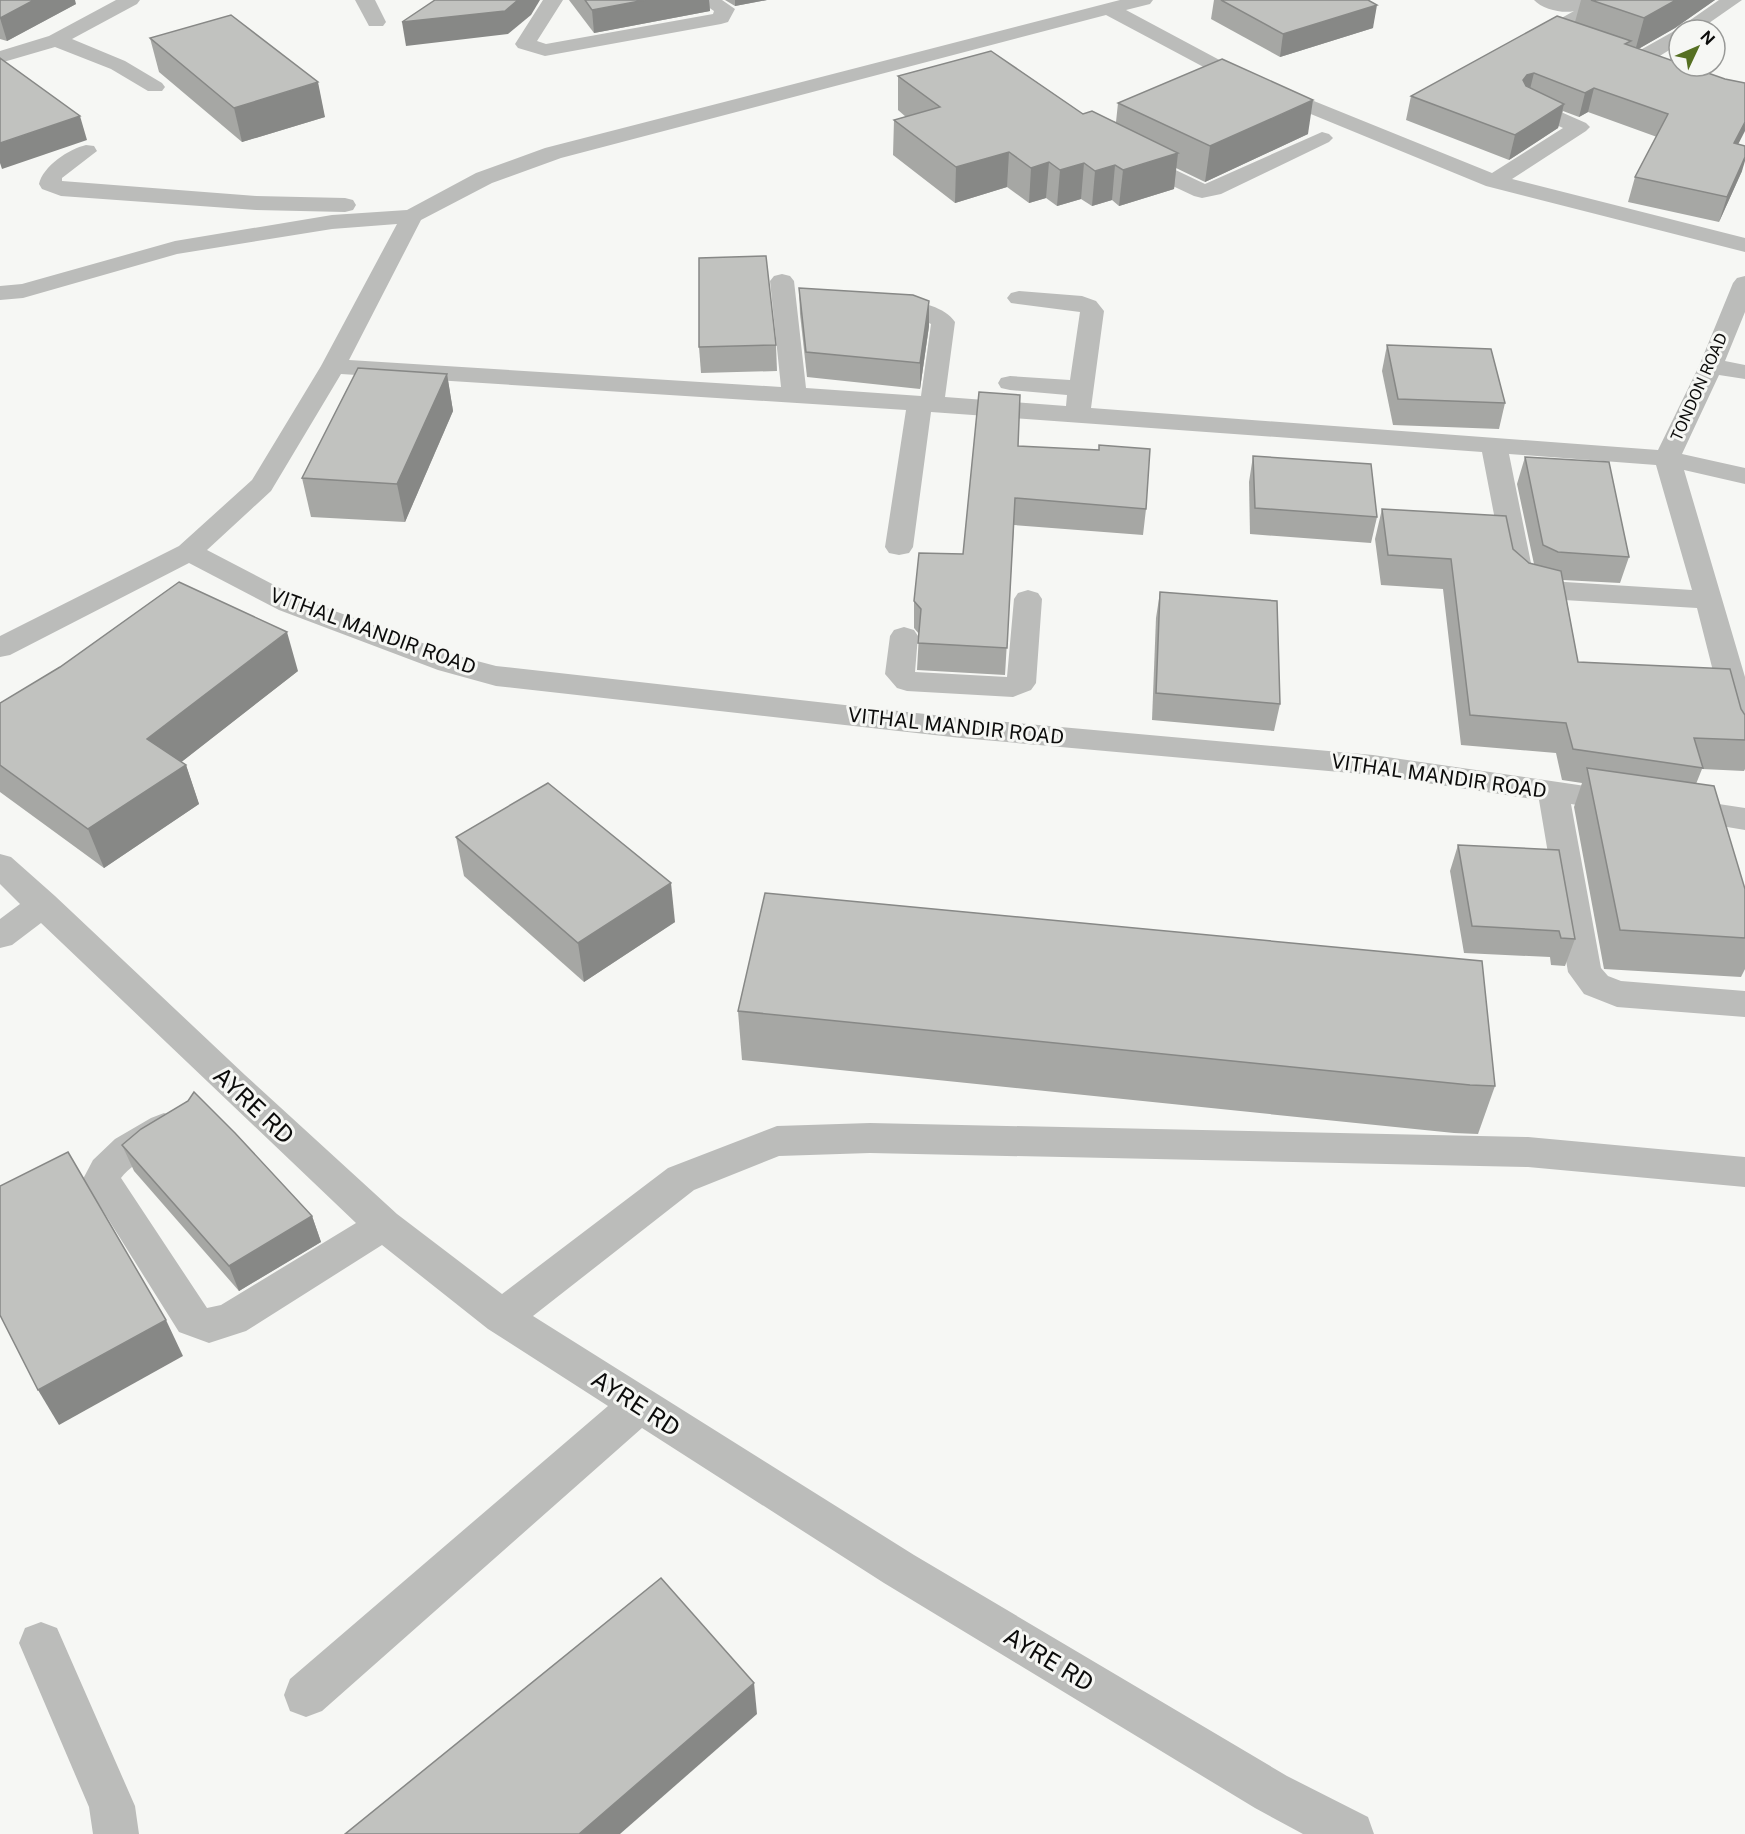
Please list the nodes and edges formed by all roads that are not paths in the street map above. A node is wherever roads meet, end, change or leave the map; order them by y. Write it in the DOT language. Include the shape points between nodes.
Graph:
graph roads {
  1 [pos="130,0"];
  2 [pos="365,0"];
  3 [pos="553,0"];
  4 [pos="708,0"];
  5 [pos="1143,0"];
  6 [pos="1544,0"];
  7 [pos="1586,0"];
  8 [pos="1608,0"];
  9 [pos="1732,0"];
  10 [pos="1109,9"];
  11 [pos="1704,18"];
  12 [pos="376,21"];
  13 [pos="42,25"];
  14 [pos="56,40"];
  15 [pos="1667,43"];
  16 [pos="0,45"];
  17 [pos="0,57"];
  18 [pos="155,87"];
  19 [pos="1529,105"];
  20 [pos="1322,138"];
  21 [pos="86,151"];
  22 [pos="1122,152"];
  23 [pos="1494,181"];
  24 [pos="412,216"];
  25 [pos="1745,245"];
  26 [pos="782,281"];
  27 [pos="1745,283"];
  28 [pos="0,293"];
  29 [pos="1019,298"];
  30 [pos="867,308"];
  31 [pos="333,366"];
  32 [pos="1711,366"];
  33 [pos="1745,372"];
  34 [pos="1010,383"];
  35 [pos="1081,388"];
  36 [pos="794,395"];
  37 [pos="926,403"];
  38 [pos="1077,414"];
  39 [pos="1494,445"];
  40 [pos="1667,458"];
  41 [pos="1745,476"];
  42 [pos="899,547"];
  43 [pos="189,552"];
  44 [pos="1028,599"];
  45 [pos="1709,600"];
  46 [pos="903,636"];
  47 [pos="0,648"];
  48 [pos="966,685"];
  49 [pos="961,728"];
  50 [pos="1745,738"];
  51 [pos="1553,791"];
  52 [pos="1745,819"];
  53 [pos="0,865"];
  54 [pos="43,904"];
  55 [pos="0,936"];
  56 [pos="1745,1004"];
  57 [pos="184,1115"];
  58 [pos="1745,1172"];
  59 [pos="384,1225"];
  60 [pos="502,1317"];
  61 [pos="639,1405"];
  62 [pos="41,1643"];
  63 [pos="306,1695"];
  64 [pos="116,1834"];
  65 [pos="1351,1834"];
  1 -- 14 [label="street"];
  2 -- 12 [label="street"];
  3 -- 4 [label="street" via="525,44 545,50 721,18 725,9"];
  5 -- 10 [label="street"];
  6 -- 7 [label="street" via="1567,7"];
  8 -- 15 [label="street" via="1555,32 1633,59 1643,58"];
  9 -- 11 [label="street"];
  10 -- 23 [label="street" via="1225,80"];
  10 -- 24 [label="street" via="553,153 484,178"];
  13 -- 16 [label="street"];
  14 -- 17 [label="street"];
  14 -- 18 [label="street" via="118,65"];
  19 -- 23 [label="street" via="1579,127"];
  20 -- 22 [label="street" via="1214,189 1202,191"];
  21 -- 24 [label="street" via="52,175 50,184 61,189 343,205"];
  23 -- 25 [label="street"];
  24 -- 28 [label="street" via="332,222 239,236 175,248 24,291"];
  24 -- 31 [label="street"];
  26 -- 36 [label="street"];
  27 -- 32 [label="street, TONDON ROAD"];
  29 -- 35 [label="street" via="1088,306 1092,311"];
  30 -- 37 [label="street" via="922,311 943,322"];
  31 -- 36 [label="street"];
  31 -- 43 [label="street" via="262,485"];
  32 -- 33 [label="street"];
  32 -- 40 [label="street, TONDON ROAD"];
  34 -- 35 [label="street"];
  35 -- 38 [label="street"];
  36 -- 37 [label="street"];
  37 -- 38 [label="street"];
  37 -- 42 [label="street"];
  38 -- 39 [label="street"];
  39 -- 40 [label="street"];
  39 -- 45 [label="street" via="1520,577 1531,585 1547,590"];
  40 -- 41 [label="street"];
  40 -- 45 [label="street"];
  43 -- 47 [label="street"];
  43 -- 49 [label="street, VITHAL MANDIR ROAD" via="289,604 448,663 496,676"];
  44 -- 48 [label="street" via="1022,683 1007,688"];
  45 -- 50 [label="street"];
  46 -- 48 [label="street" via="903,678"];
  48 -- 49 [label="street"];
  49 -- 51 [label="street, VITHAL MANDIR ROAD" via="1373,765"];
  51 -- 52 [label="street, VITHAL MANDIR ROAD"];
  51 -- 56 [label="street" via="1585,972 1596,985 1617,994"];
  53 -- 54 [label="street, AYRE RD"];
  54 -- 55 [label="street"];
  54 -- 59 [label="street, AYRE RD"];
  57 -- 59 [label="street" via="117,1157 100,1179 193,1320 209,1326 232,1319"];
  58 -- 60 [label="street" via="1528,1152 882,1139 777,1141 681,1179"];
  59 -- 60 [label="street, AYRE RD"];
  60 -- 61 [label="street, AYRE RD"];
  61 -- 63 [label="street"];
  61 -- 65 [label="street, AYRE RD" via="898,1569 1271,1792"];
  62 -- 64 [label="street" via="112,1806"];
}
